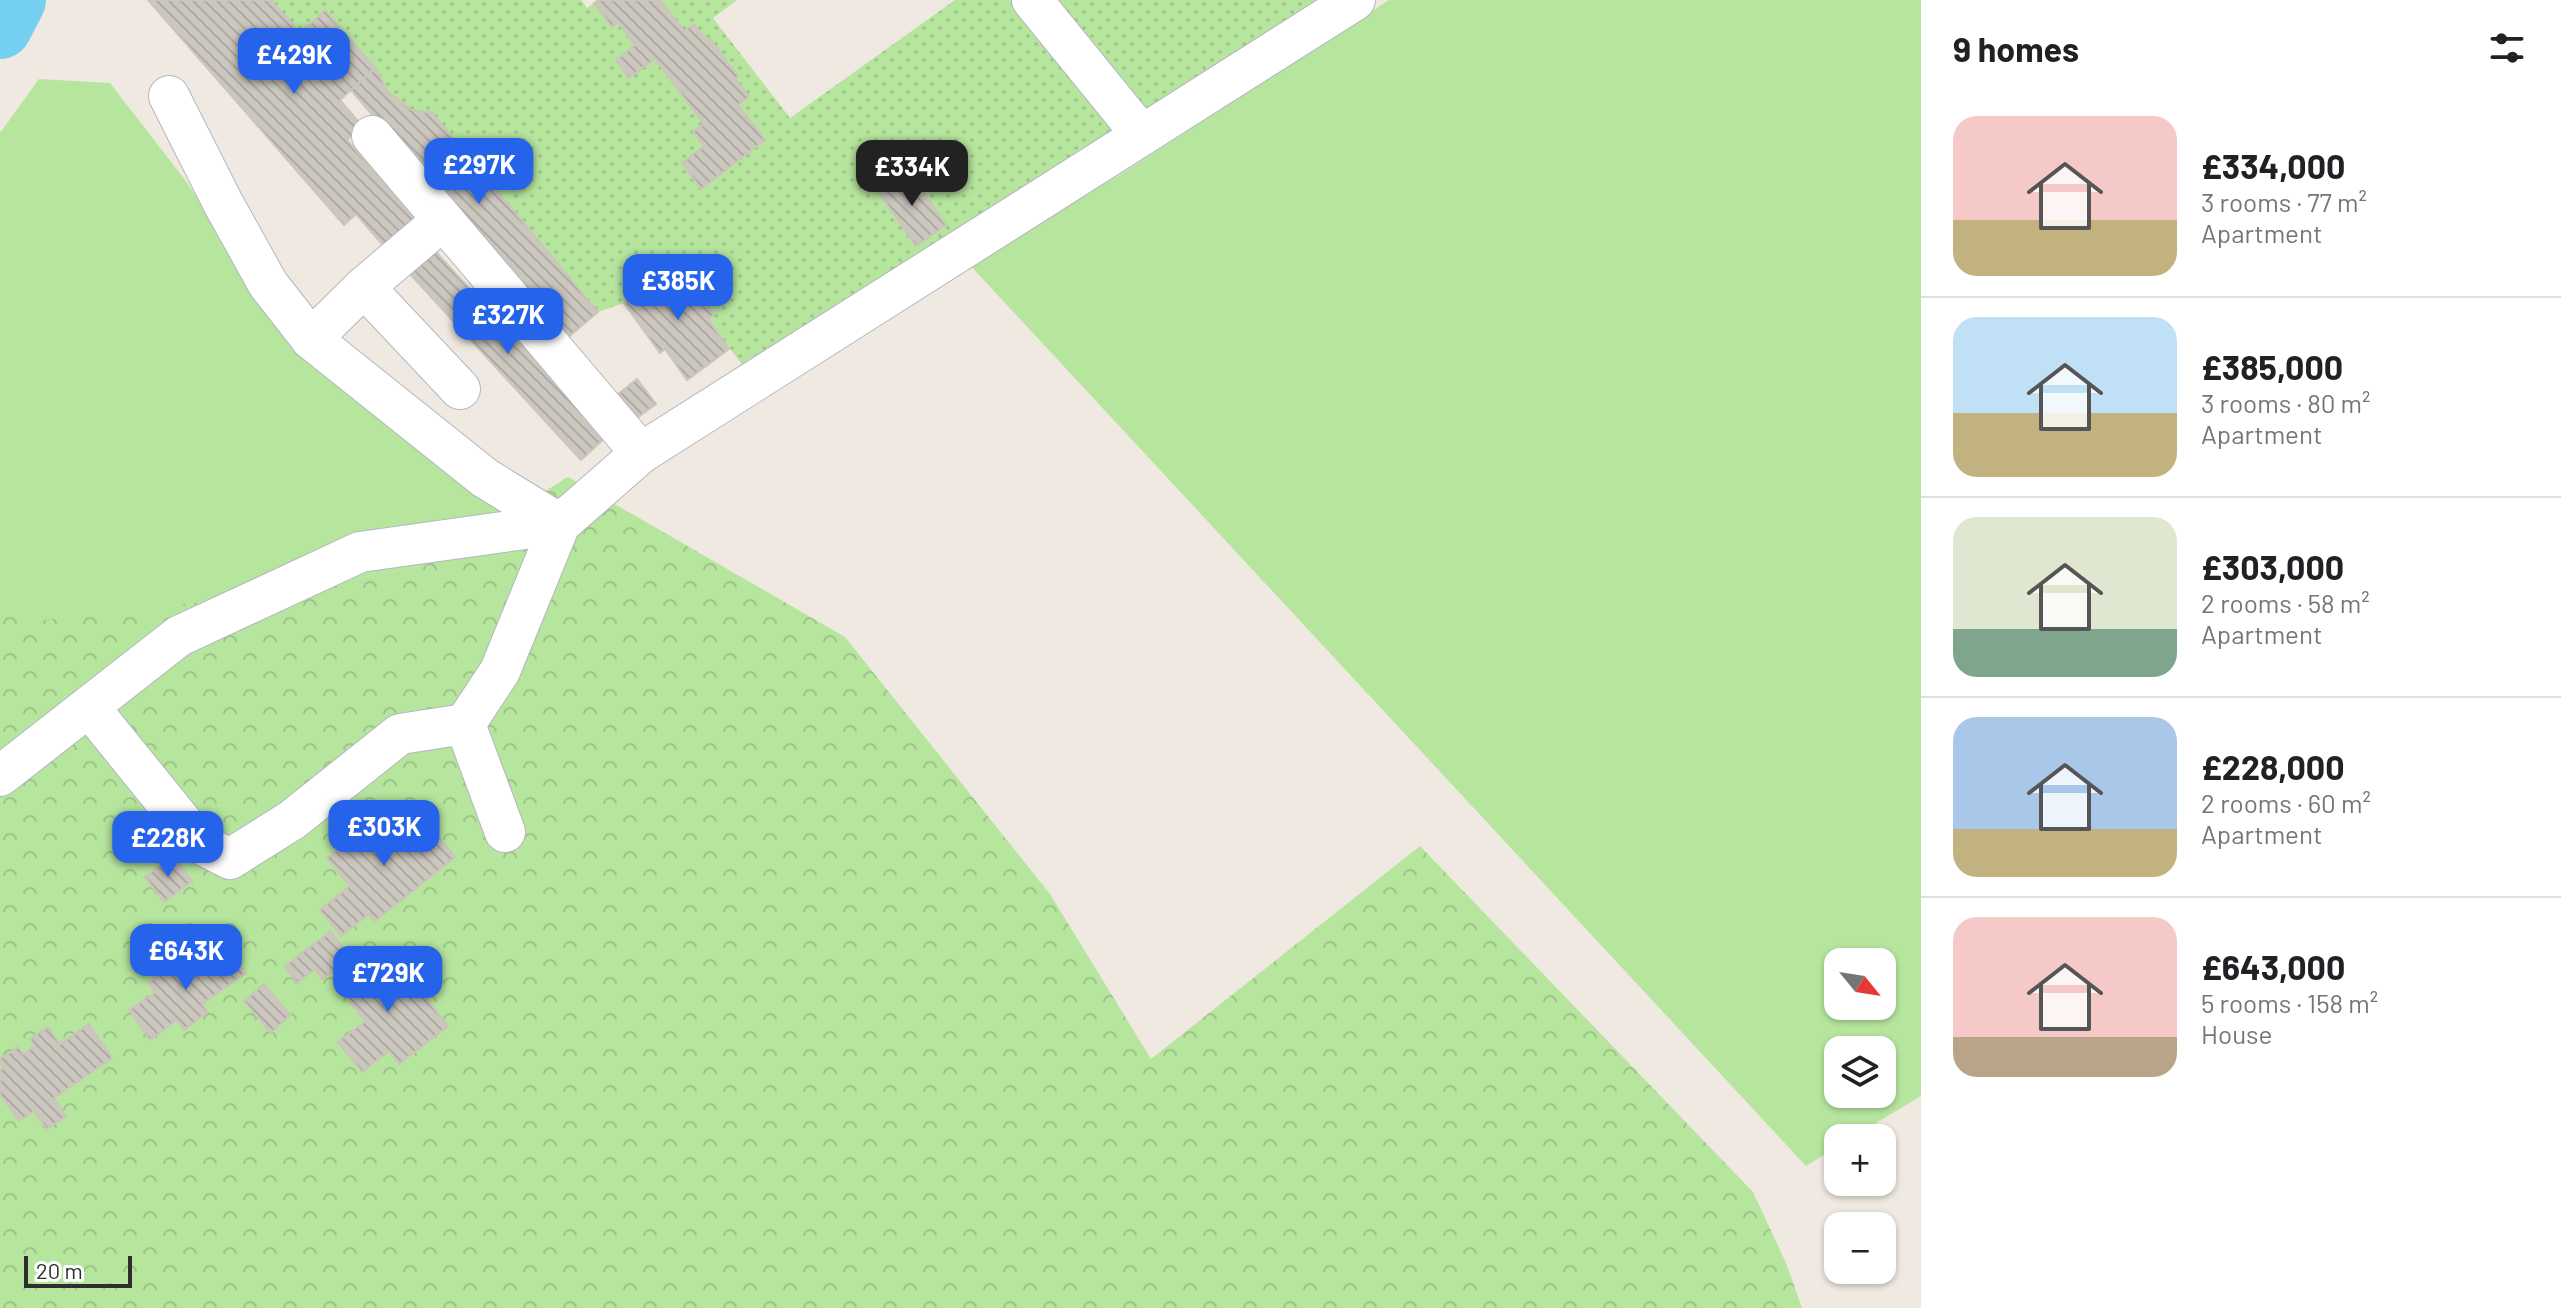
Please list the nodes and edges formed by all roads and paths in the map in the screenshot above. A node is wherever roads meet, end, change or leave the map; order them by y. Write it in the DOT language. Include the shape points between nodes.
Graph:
graph roads {
  1 [pos="1032,0"];
  2 [pos="1355,0"];
  3 [pos="169,96"];
  4 [pos="1141,134"];
  5 [pos="372,136"];
  6 [pos="443,220"];
  7 [pos="364,287"];
  8 [pos="311,339"];
  9 [pos="460,389"];
  10 [pos="641,453"];
  11 [pos="560,524"];
  12 [pos="89,707"];
  13 [pos="465,724"];
  14 [pos="0,776"];
  15 [pos="505,832"];
  1 -- 4 [label="lane"];
  2 -- 4 [label="lane"];
  3 -- 8 [label="lane" via="268,284"];
  4 -- 10 [label="lane"];
  5 -- 6 [label="lane"];
  6 -- 7 [label="lane"];
  6 -- 10 [label="lane"];
  7 -- 8 [label="lane"];
  7 -- 9 [label="lane"];
  8 -- 11 [label="lane" via="485,478"];
  10 -- 11 [label="lane"];
  11 -- 12 [label="lane" via="360,552 179,636"];
  11 -- 13 [label="lane" via="500,671"];
  12 -- 13 [label="lane" via="199,843 230,859 292,820 400,734"];
  12 -- 14 [label="lane"];
  13 -- 15 [label="lane"];
}
